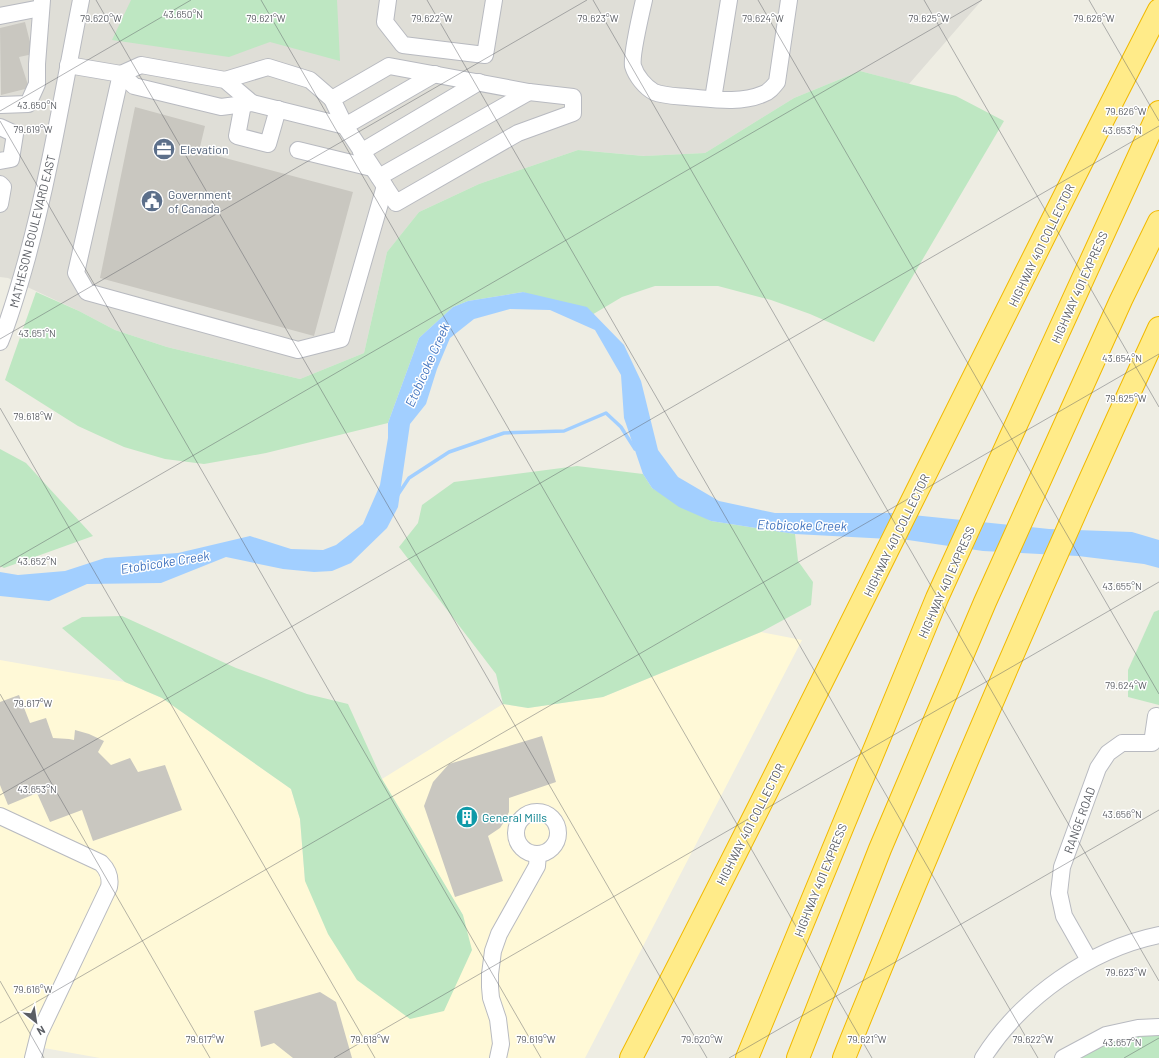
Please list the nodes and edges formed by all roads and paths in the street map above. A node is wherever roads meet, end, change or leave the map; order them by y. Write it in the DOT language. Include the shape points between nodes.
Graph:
graph roads {
  1 [pos="81,0"];
  2 [pos="388,0"];
  3 [pos="494,0"];
  4 [pos="644,0"];
  5 [pos="729,0"];
  6 [pos="789,0"];
  7 [pos="41,4"];
  8 [pos="1159,10"];
  9 [pos="0,16"];
  10 [pos="68,65"];
  11 [pos="121,74"];
  12 [pos="435,74"];
  13 [pos="225,80"];
  14 [pos="479,82"];
  15 [pos="529,92"];
  16 [pos="332,99"];
  17 [pos="713,99"];
  18 [pos="248,104"];
  19 [pos="0,105"];
  20 [pos="278,108"];
  21 [pos="1159,112"];
  22 [pos="345,126"];
  23 [pos="0,127"];
  24 [pos="298,150"];
  25 [pos="361,152"];
  26 [pos="0,161"];
  27 [pos="379,177"];
  28 [pos="0,184"];
  29 [pos="0,204"];
  30 [pos="1159,222"];
  31 [pos="1159,328"];
  32 [pos="0,342"];
  33 [pos="1159,718"];
  34 [pos="0,816"];
  35 [pos="538,854"];
  36 [pos="1159,935"];
  37 [pos="1089,960"];
  38 [pos="1159,1027"];
  39 [pos="633,1055"];
  40 [pos="33,1058"];
  41 [pos="498,1058"];
  42 [pos="747,1058"];
  43 [pos="798,1058"];
  44 [pos="844,1058"];
  45 [pos="983,1058"];
  46 [pos="1063,1058"];
  1 -- 10 [label="street, MATHESON BOULEVARD EAST"];
  2 -- 3 [label="street" via="385,22 403,45 485,55"];
  4 -- 17 [label="street" via="633,65 639,78 646,86 665,95"];
  5 -- 17 [label="street"];
  6 -- 17 [label="street" via="777,82 772,89 764,94 746,98"];
  7 -- 9 [label="street"];
  7 -- 19 [label="street" via="37,84 28,104"];
  8 -- 39 [label="highway, HIGHWAY 401 COLLECTOR"];
  10 -- 11 [label="street"];
  10 -- 32 [label="street, MATHESON BOULEVARD EAST" via="41,206 10,320"];
  11 -- 13 [label="street" via="141,65"];
  11 -- 18 [label="street" via="134,86 149,90 221,107"];
  11 -- 27 [label="street" via="76,273 87,292 298,350 341,340"];
  12 -- 14 [label="street"];
  12 -- 16 [label="street" via="389,66"];
  12 -- 22 [label="street"];
  13 -- 16 [label="street" via="268,67 310,80"];
  13 -- 18 [label="street"];
  14 -- 15 [label="street"];
  14 -- 25 [label="street"];
  15 -- 27 [label="street"];
  15 -- 27 [label="street" via="573,97 573,113 518,133 396,203"];
  16 -- 22 [label="street"];
  18 -- 20 [label="street"];
  18 -- 20 [label="street" via="237,136 268,144"];
  20 -- 22 [label="street"];
  21 -- 42 [label="highway, HIGHWAY 401 EXPRESS" via="937,598"];
  22 -- 25 [label="street"];
  23 -- 26 [label="street" via="15,134 11,158"];
  24 -- 27 [label="street"];
  25 -- 27 [label="street"];
  28 -- 29 [label="street" via="3,187"];
  30 -- 43 [label="highway" via="1121,300 985,602 884,842"];
  31 -- 44 [label="highway" via="1034,604 932,842"];
  33 -- 37 [label="street, RANGE ROAD" via="1156,716 1152,743 1122,742 1108,753 1098,768 1062,866 1059,893 1064,916"];
  34 -- 40 [label="street" via="101,863 106,868 110,881 39,1034"];
  35 -- 41 [label="street" via="537,866 499,934 493,953 490,974 491,998 498,1020 501,1044"];
  36 -- 37 [label="street" via="1126,943"];
  37 -- 45 [label="street" via="1051,986 1021,1012"];
  38 -- 46 [label="street" via="1138,1028 1106,1035"];
}
